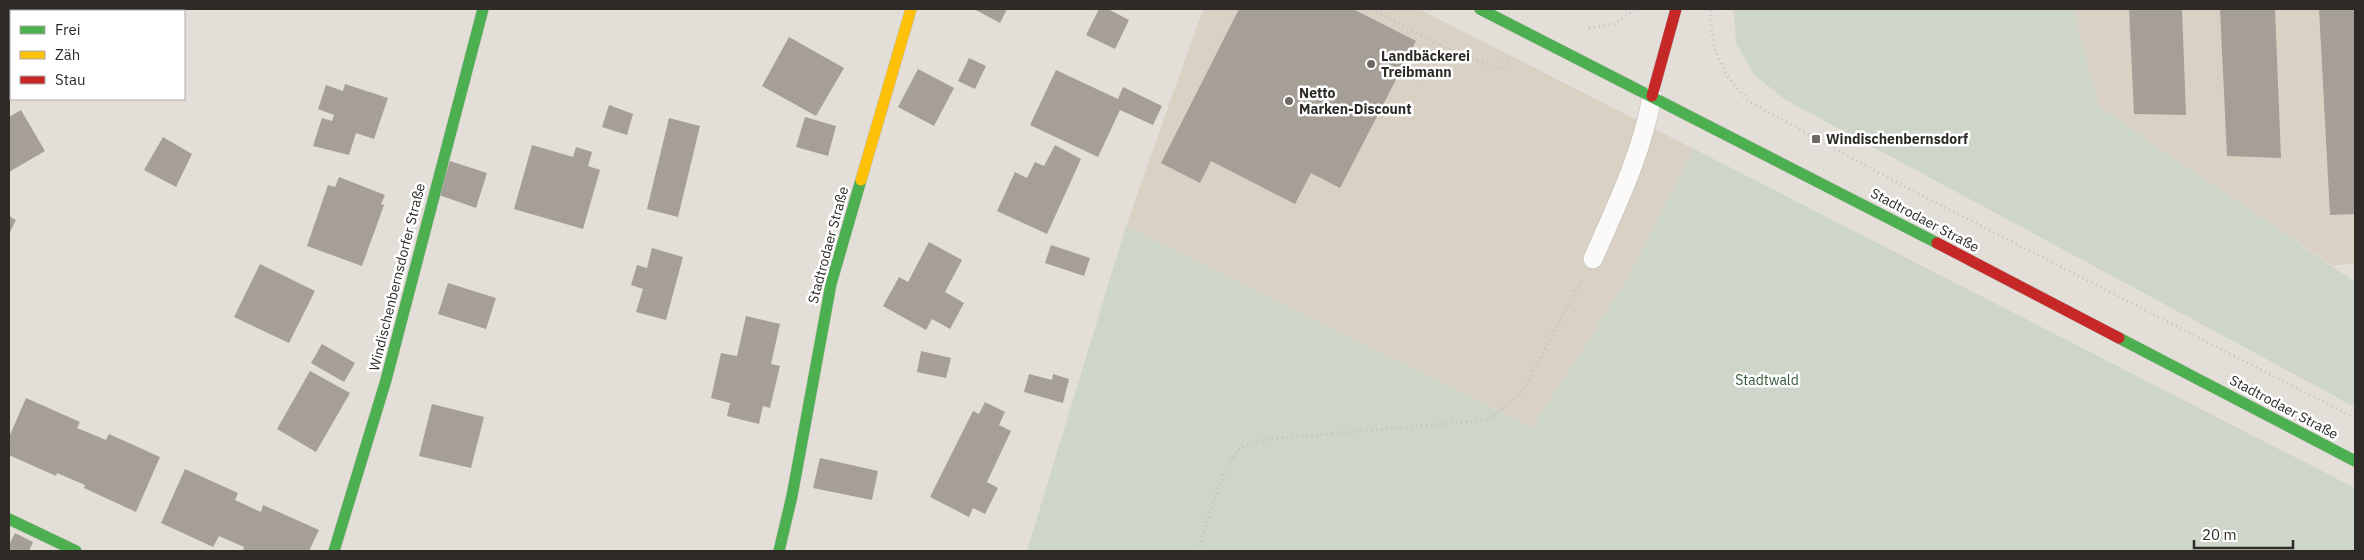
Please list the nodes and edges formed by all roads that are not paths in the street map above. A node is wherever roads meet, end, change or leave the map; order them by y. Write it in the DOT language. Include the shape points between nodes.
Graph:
graph roads {
  1 [pos="483,9"];
  2 [pos="911,9"];
  3 [pos="1480,9"];
  4 [pos="1676,9"];
  5 [pos="1652,96"];
  6 [pos="1593,259"];
  7 [pos="2355,461"];
  8 [pos="9,519"];
  9 [pos="76,551"];
  10 [pos="334,551"];
  11 [pos="779,551"];
  1 -- 10 [label="street, Windischenbernsdorfer Straße" via="386,380"];
  2 -- 11 [label="street, Stadtrodaer Straße" via="830,284"];
  3 -- 5 [label="street, Stadtrodaer Straße"];
  4 -- 5 [label="street"];
  5 -- 6 [label="lane" via="1628,180"];
  5 -- 7 [label="street, Stadtrodaer Straße"];
  8 -- 9 [label="street"];
}
